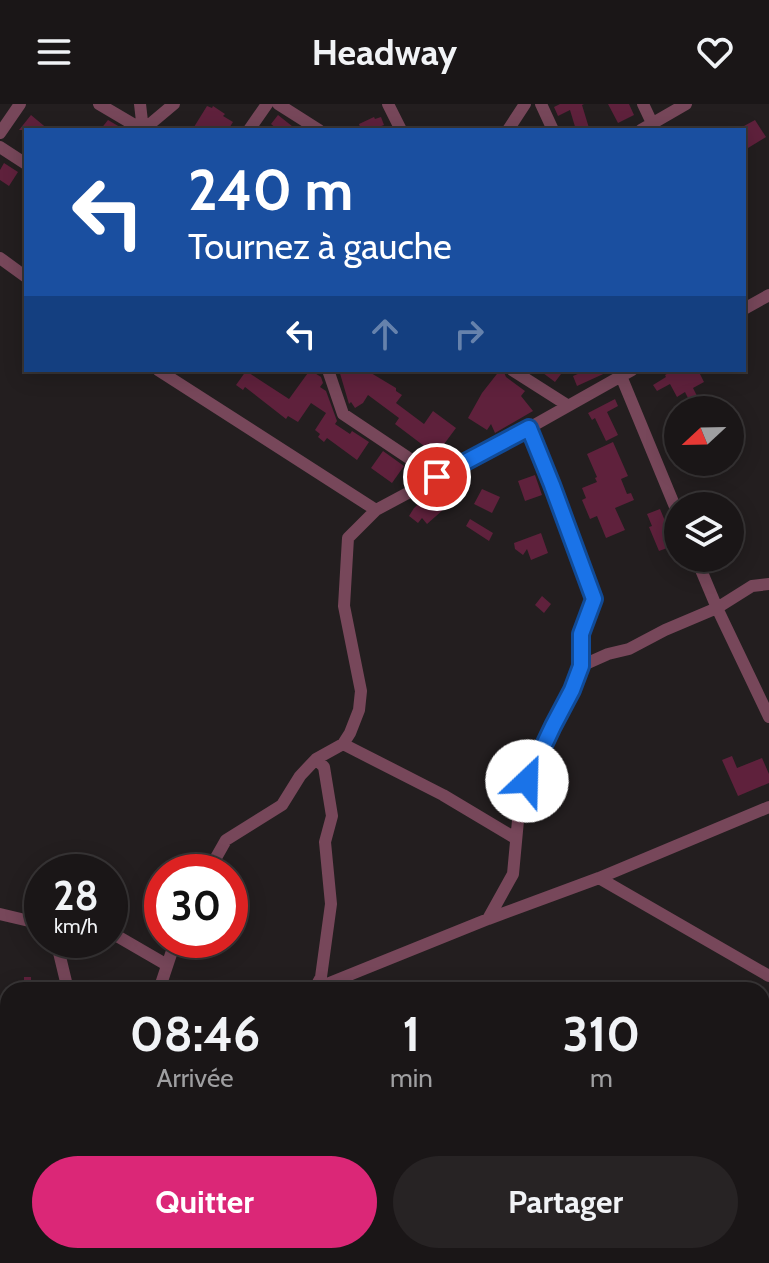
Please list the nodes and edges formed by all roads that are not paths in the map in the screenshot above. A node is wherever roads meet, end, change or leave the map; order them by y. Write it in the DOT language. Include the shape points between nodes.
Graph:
graph roads {
  1 [pos="20,104"];
  2 [pos="99,104"];
  3 [pos="140,104"];
  4 [pos="174,104"];
  5 [pos="267,104"];
  6 [pos="278,104"];
  7 [pos="388,104"];
  8 [pos="525,104"];
  9 [pos="541,104"];
  10 [pos="643,104"];
  11 [pos="686,104"];
  12 [pos="646,126"];
  13 [pos="140,128"];
  14 [pos="143,128"];
  15 [pos="145,128"];
  16 [pos="250,128"];
  17 [pos="316,128"];
  18 [pos="400,128"];
  19 [pos="509,128"];
  20 [pos="552,128"];
  21 [pos="0,133"];
  22 [pos="0,147"];
  23 [pos="24,163"];
  24 [pos="0,258"];
  25 [pos="24,276"];
  26 [pos="769,295"];
  27 [pos="746,304"];
  28 [pos="161,372"];
  29 [pos="329,372"];
  30 [pos="515,372"];
  31 [pos="626,373"];
  32 [pos="567,405"];
  33 [pos="529,428"];
  34 [pos="437,477"];
  35 [pos="670,492"];
  36 [pos="376,510"];
  37 [pos="702,572"];
  38 [pos="769,584"];
  39 [pos="717,608"];
  40 [pos="581,666"];
  41 [pos="769,717"];
  42 [pos="343,744"];
  43 [pos="316,759"];
  44 [pos="769,807"];
  45 [pos="515,838"];
  46 [pos="218,854"];
  47 [pos="599,878"];
  48 [pos="0,914"];
  49 [pos="488,919"];
  50 [pos="24,920"];
  51 [pos="128,942"];
  52 [pos="60,958"];
  53 [pos="170,958"];
  54 [pos="167,965"];
  55 [pos="769,976"];
  56 [pos="66,982"];
  57 [pos="162,982"];
  58 [pos="318,982"];
  59 [pos="333,982"];
  1 -- 21 [label="street"];
  2 -- 13 [label="street"];
  3 -- 14 [label="street"];
  4 -- 15 [label="street"];
  5 -- 16 [label="street"];
  6 -- 17 [label="street"];
  7 -- 18 [label="street"];
  8 -- 19 [label="street"];
  9 -- 20 [label="street"];
  10 -- 12 [label="street"];
  11 -- 12 [label="street"];
  22 -- 23 [label="street"];
  24 -- 25 [label="street"];
  26 -- 27 [label="street"];
  28 -- 36 [label="street"];
  29 -- 34 [label="street" via="343,414"];
  30 -- 32 [label="street"];
  31 -- 32 [label="street"];
  31 -- 35 [label="street"];
  32 -- 33 [label="street"];
  33 -- 34 [label="street"];
  33 -- 40 [label="street" via="594,599 581,634"];
  34 -- 36 [label="street"];
  36 -- 42 [label="street" via="348,538 344,606 361,691 359,710"];
  37 -- 39 [label="street"];
  38 -- 39 [label="street" via="752,586"];
  39 -- 40 [label="street"];
  39 -- 41 [label="street"];
  40 -- 45 [label="street" via="520,799"];
  42 -- 43 [label="street"];
  42 -- 45 [label="street"];
  43 -- 46 [label="street" via="282,805 226,840"];
  43 -- 58 [label="street" via="324,767 332,816 325,842 331,904"];
  44 -- 47 [label="street"];
  45 -- 49 [label="street" via="513,874"];
  47 -- 49 [label="street"];
  47 -- 55 [label="street"];
  48 -- 50 [label="street"];
  49 -- 59 [label="street"];
  51 -- 54 [label="street"];
  52 -- 56 [label="street"];
  53 -- 54 [label="street"];
  54 -- 57 [label="street"];
}
